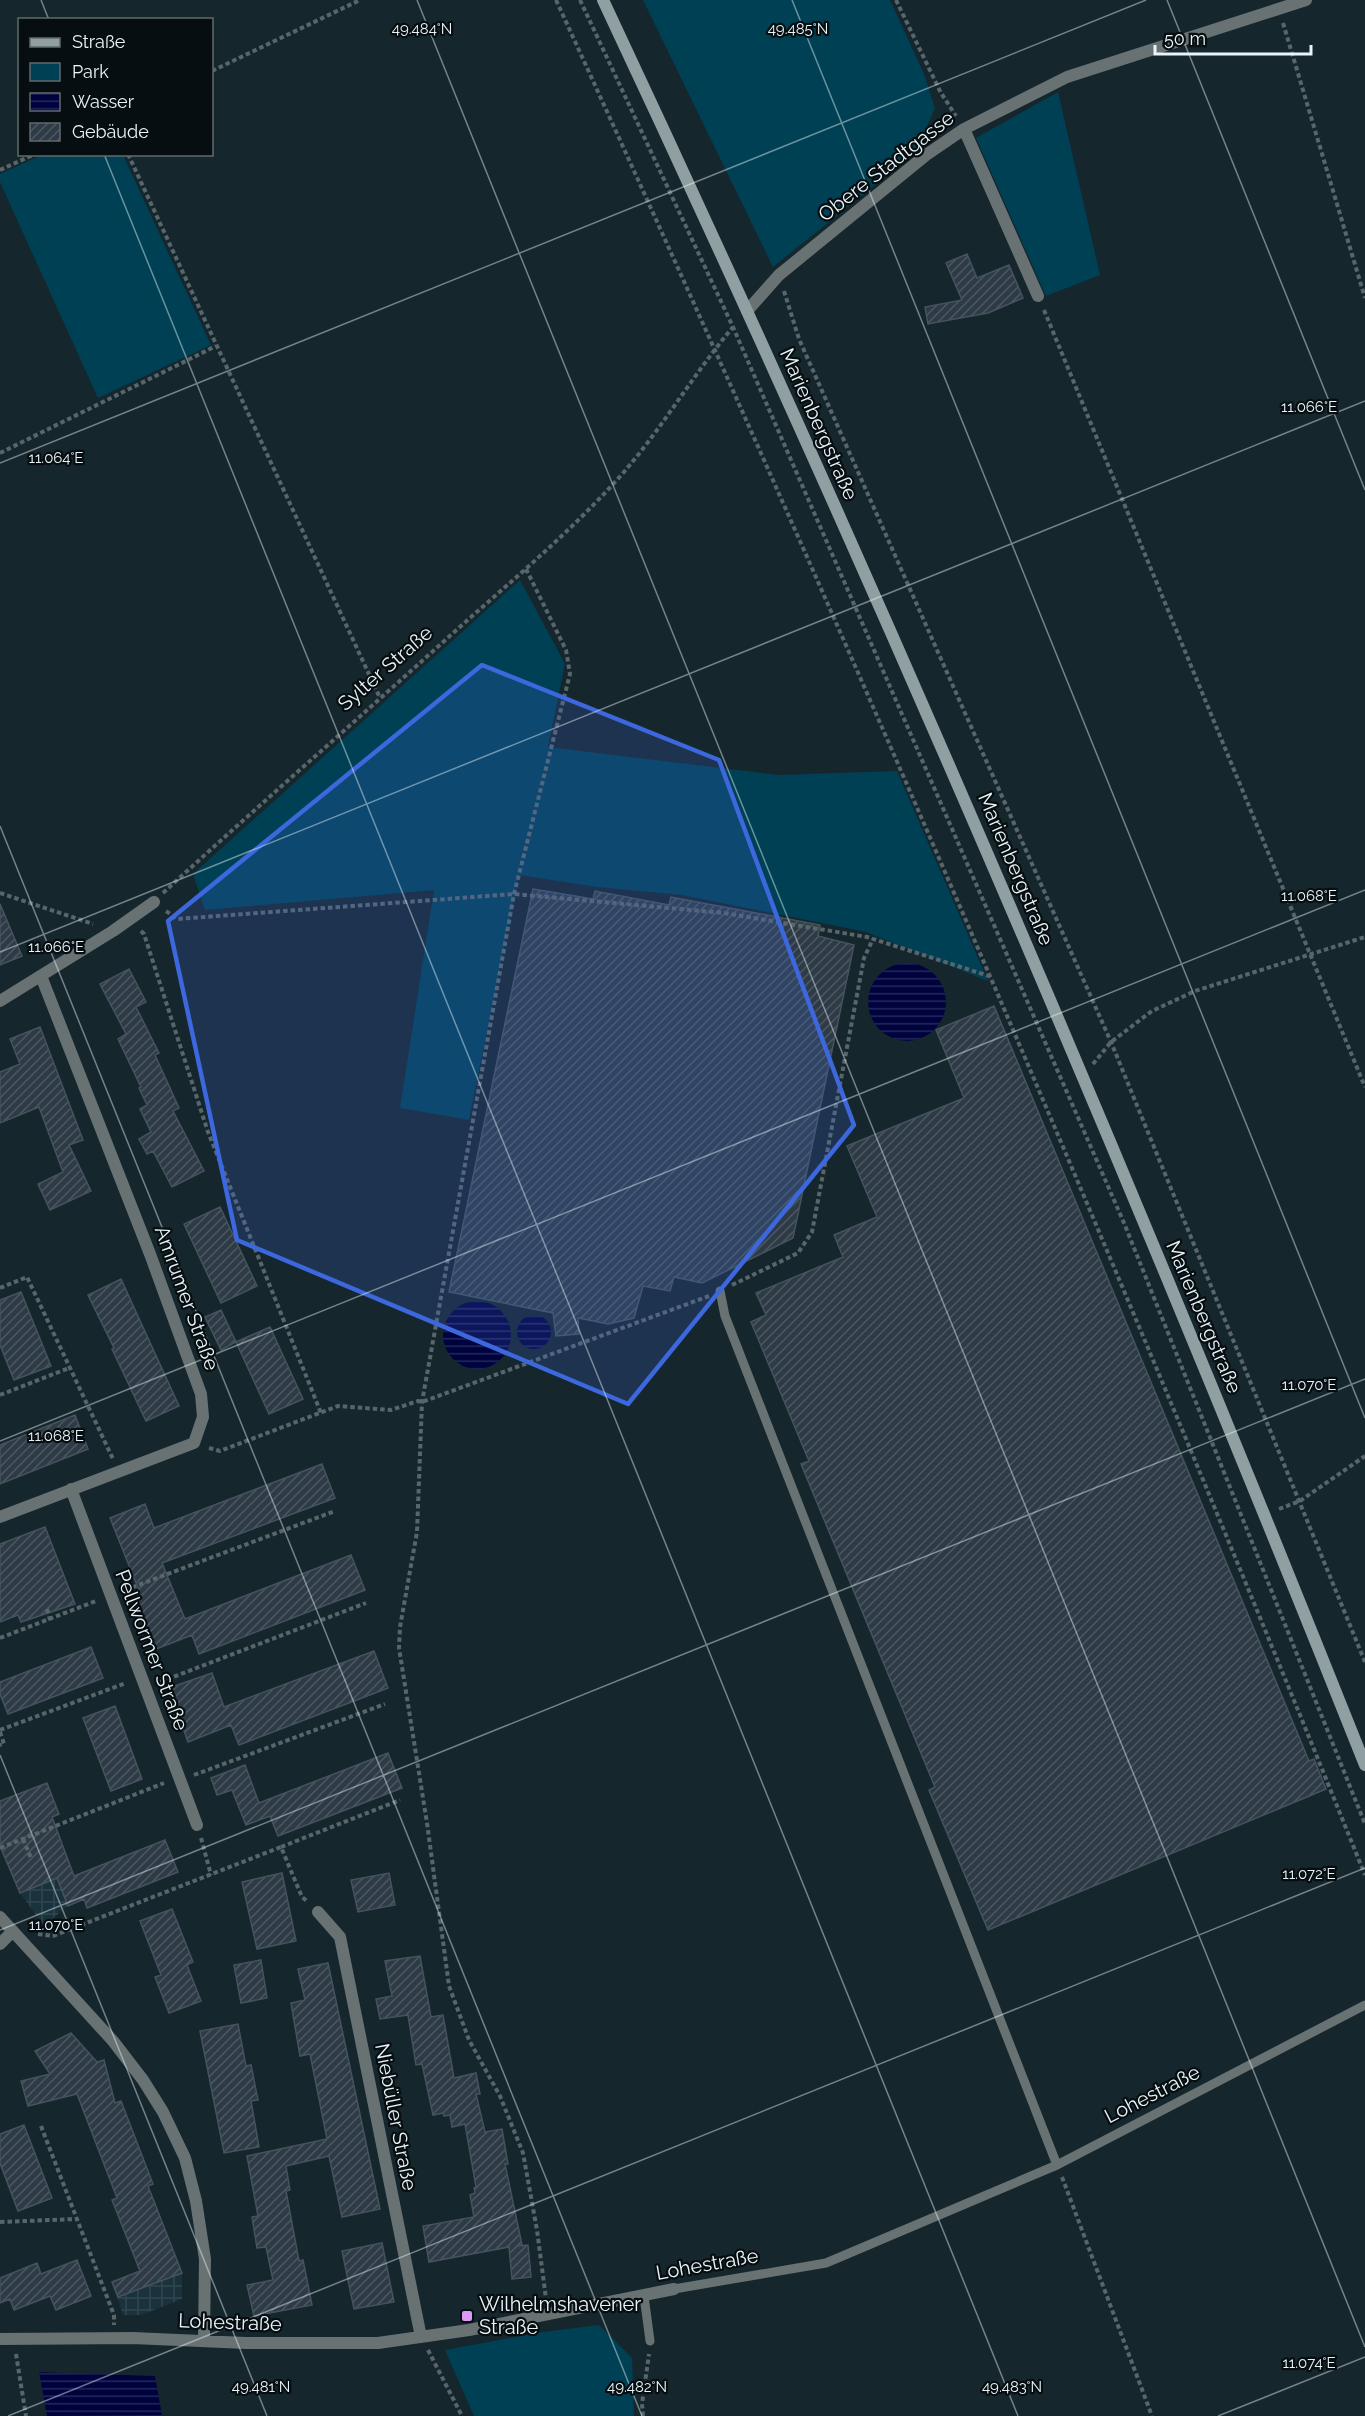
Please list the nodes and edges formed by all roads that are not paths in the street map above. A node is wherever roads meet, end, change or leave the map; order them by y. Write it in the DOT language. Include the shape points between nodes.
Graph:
graph roads {
  1 [pos="603,0"];
  2 [pos="1306,0"];
  3 [pos="964,129"];
  4 [pos="1038,296"];
  5 [pos="747,310"];
  6 [pos="154,902"];
  7 [pos="41,976"];
  8 [pos="0,1001"];
  9 [pos="720,1291"];
  10 [pos="70,1490"];
  11 [pos="0,1517"];
  12 [pos="1365,1765"];
  13 [pos="197,1825"];
  14 [pos="318,1912"];
  15 [pos="0,1917"];
  16 [pos="13,1931"];
  17 [pos="0,1944"];
  18 [pos="1365,2005"];
  19 [pos="1057,2165"];
  20 [pos="674,2289"];
  21 [pos="644,2295"];
  22 [pos="421,2337"];
  23 [pos="0,2339"];
  24 [pos="204,2340"];
  25 [pos="650,2341"];
  1 -- 5 [label="main road, Marienbergstraße"];
  2 -- 3 [label="street, Obere Stadtgasse" via="1067,77"];
  3 -- 4 [label="street"];
  3 -- 5 [label="street, Obere Stadtgasse" via="926,155 779,275"];
  5 -- 12 [label="main road, Marienbergstraße" via="1083,1076"];
  6 -- 7 [label="street"];
  7 -- 8 [label="street"];
  7 -- 10 [label="street, Amrumer Straße" via="150,1254 201,1394 203,1417 194,1443"];
  9 -- 19 [label="lane" via="730,1327"];
  10 -- 11 [label="street"];
  10 -- 13 [label="street, Pellwormer Straße"];
  14 -- 22 [label="street, Niebüller Straße" via="340,1937"];
  15 -- 16 [label="street"];
  16 -- 17 [label="street"];
  16 -- 24 [label="street" via="112,2041 164,2112 184,2158 196,2201 205,2259"];
  18 -- 19 [label="lane, Lohestraße"];
  19 -- 20 [label="lane, Lohestraße" via="826,2263"];
  20 -- 21 [label="street, Lohestraße"];
  21 -- 22 [label="street, Lohestraße"];
  21 -- 25 [label="lane"];
  22 -- 24 [label="street, Lohestraße" via="378,2343"];
  23 -- 24 [label="street, Lohestraße"];
}
